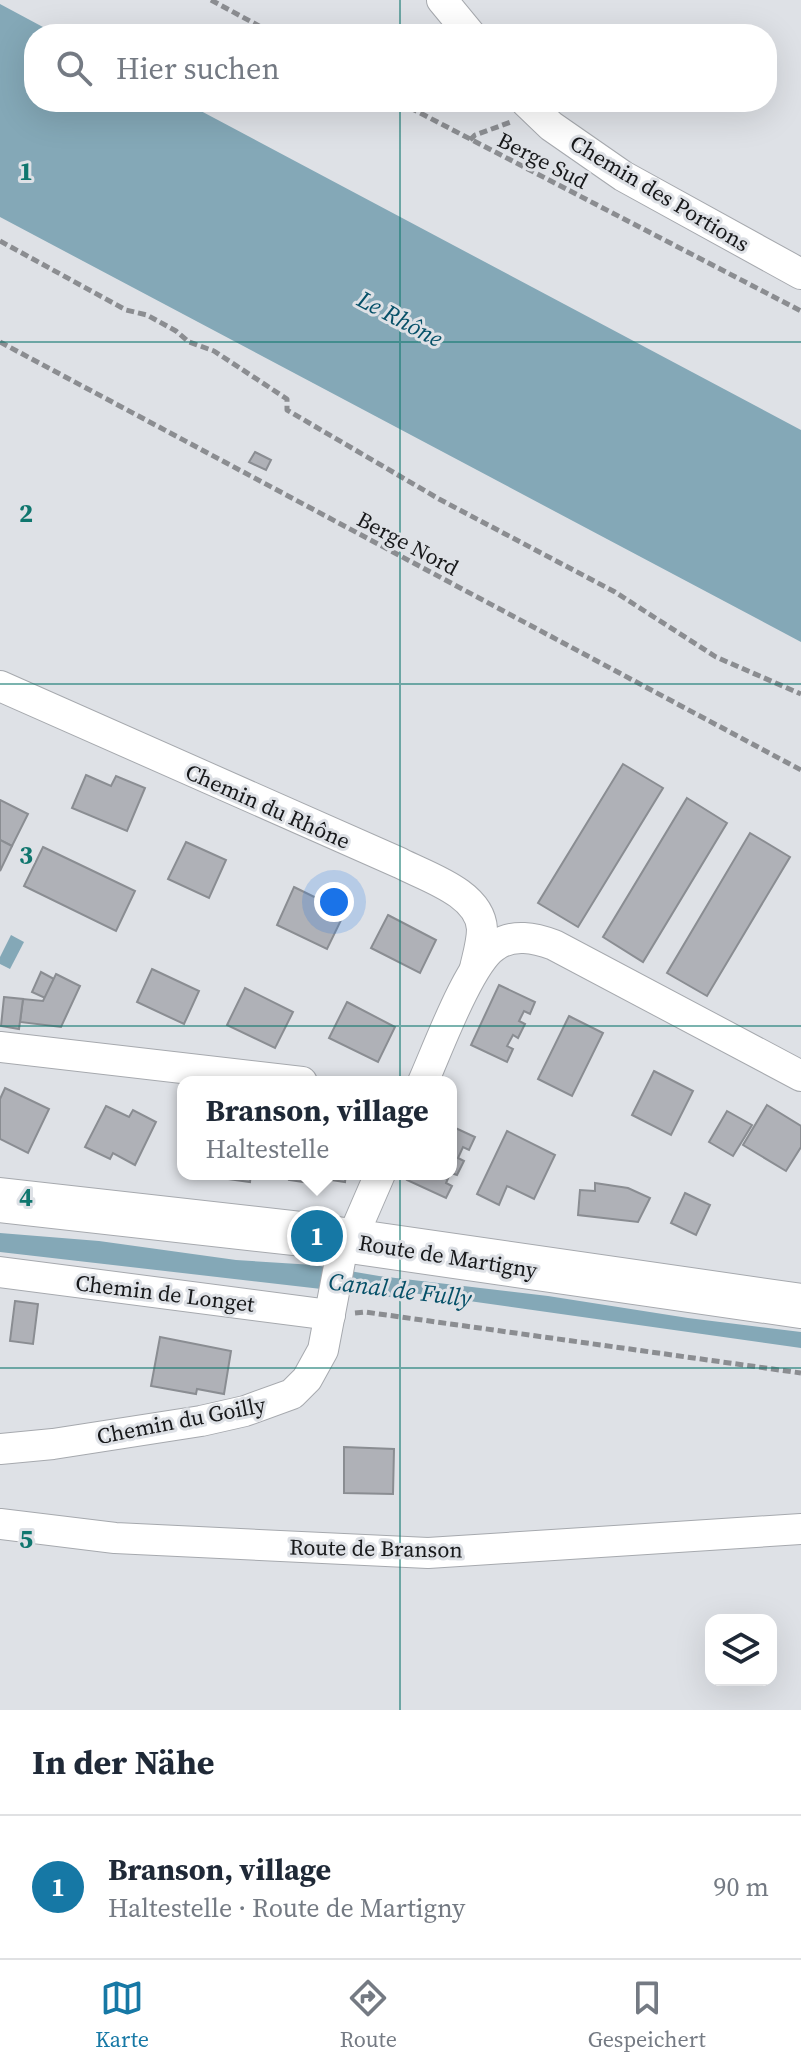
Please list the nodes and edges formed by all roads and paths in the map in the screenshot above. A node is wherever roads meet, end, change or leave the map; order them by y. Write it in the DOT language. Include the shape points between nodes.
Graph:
graph roads {
  1 [pos="211,0"];
  2 [pos="442,0"];
  3 [pos="255,24"];
  4 [pos="462,24"];
  5 [pos="418,112"];
  6 [pos="522,112"];
  7 [pos="536,112"];
  8 [pos="470,140"];
  9 [pos="0,241"];
  10 [pos="801,274"];
  11 [pos="801,311"];
  12 [pos="0,342"];
  13 [pos="0,686"];
  14 [pos="801,694"];
  15 [pos="801,770"];
  16 [pos="475,968"];
  17 [pos="0,1047"];
  18 [pos="250,1076"];
  19 [pos="426,1076"];
  20 [pos="801,1076"];
  21 [pos="377,1180"];
  22 [pos="0,1200"];
  23 [pos="345,1247"];
  24 [pos="0,1272"];
  25 [pos="801,1306"];
  26 [pos="331,1308"];
  27 [pos="801,1373"];
  28 [pos="0,1449"];
  29 [pos="0,1524"];
  30 [pos="801,1529"];
  1 -- 3 [label="path"];
  2 -- 4 [label="street"];
  5 -- 8 [label="path, Berge Sud"];
  6 -- 8 [label="path"];
  7 -- 10 [label="street, Chemin des Portions" via="623,176"];
  8 -- 11 [label="path, Berge Sud"];
  9 -- 14 [label="path" via="214,351 287,399 287,410 298,418 615,592 716,657"];
  12 -- 15 [label="path, Berge Nord"];
  13 -- 16 [label="street, Chemin du Rhône" via="460,894 480,918"];
  16 -- 19 [label="street"];
  16 -- 20 [label="street" via="506,940 532,938 554,945"];
  17 -- 18 [label="street"];
  21 -- 23 [label="street, Chemin du Goilly"];
  22 -- 23 [label="main road, Route de Martigny"];
  23 -- 25 [label="main road, Route de Martigny"];
  23 -- 26 [label="street, Chemin du Goilly"];
  24 -- 26 [label="street, Chemin de Longet"];
  26 -- 27 [label="path"];
  26 -- 28 [label="street, Chemin du Goilly" via="323,1350 307,1379 272,1403 201,1421"];
  29 -- 30 [label="street, Route de Branson" via="115,1538 428,1553"];
}
